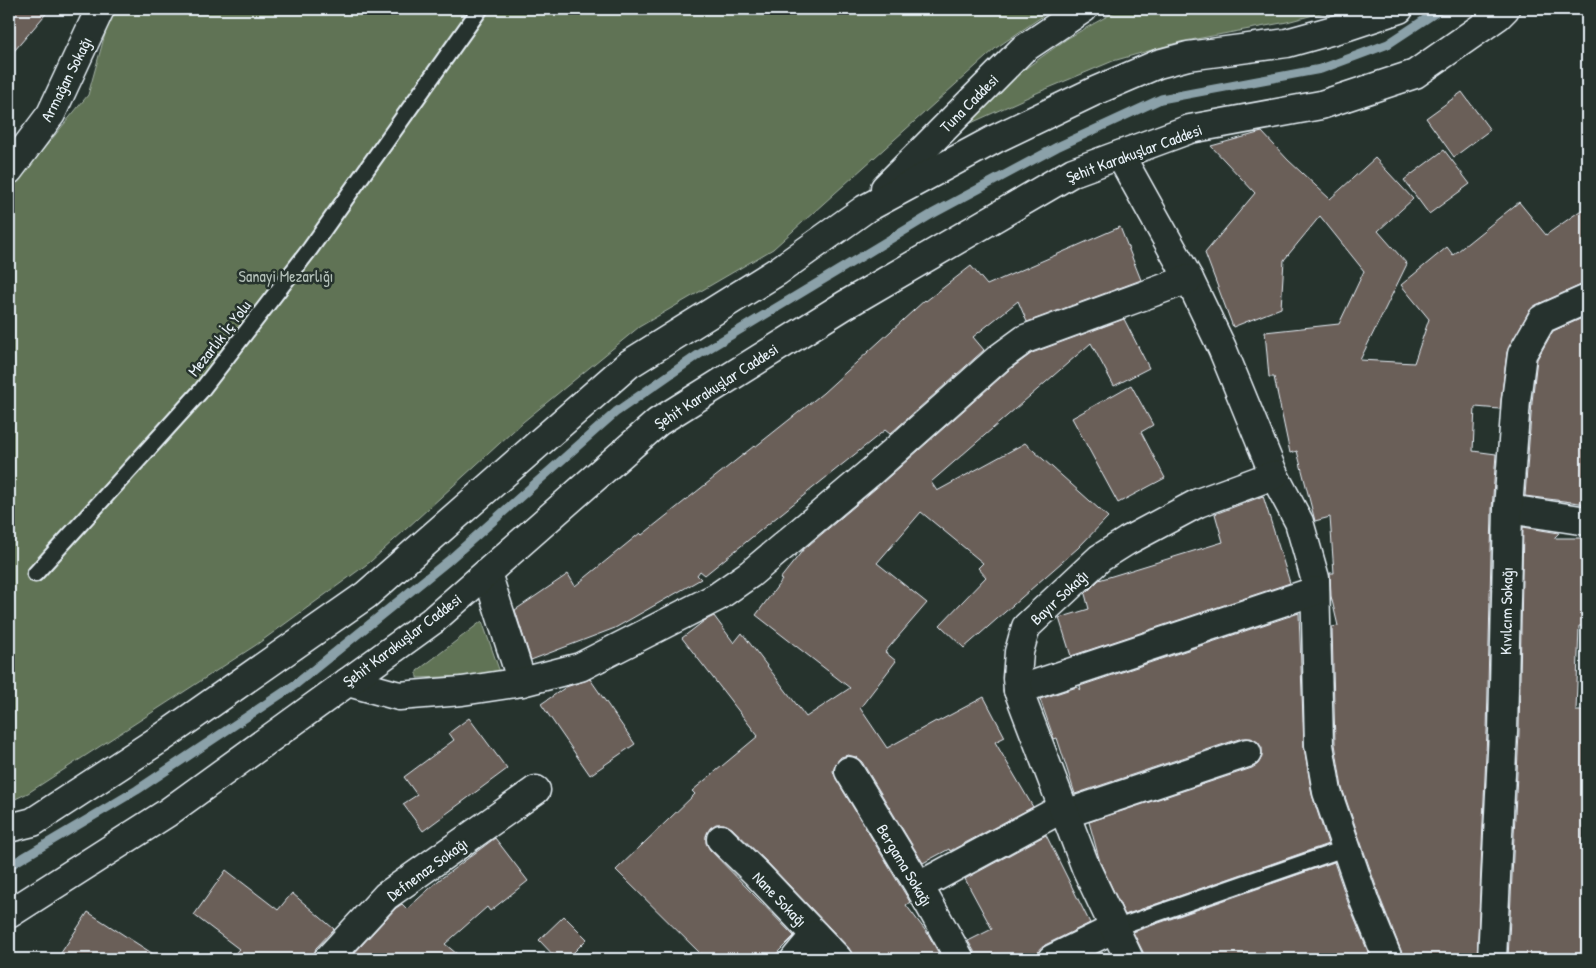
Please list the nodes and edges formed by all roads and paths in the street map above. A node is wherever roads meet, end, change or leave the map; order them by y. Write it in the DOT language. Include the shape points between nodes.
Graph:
graph roads {
  1 [pos="100,9"];
  2 [pos="480,9"];
  3 [pos="1083,9"];
  4 [pos="1399,9"];
  5 [pos="1505,9"];
  6 [pos="1120,155"];
  7 [pos="9,170"];
  8 [pos="865,209"];
  9 [pos="1189,279"];
  10 [pos="1587,299"];
  11 [pos="1274,475"];
  12 [pos="1508,509"];
  13 [pos="1587,521"];
  14 [pos="486,573"];
  15 [pos="35,574"];
  16 [pos="1315,591"];
  17 [pos="348,682"];
  18 [pos="522,682"];
  19 [pos="1018,690"];
  20 [pos="1247,754"];
  21 [pos="849,771"];
  22 [pos="536,790"];
  23 [pos="1064,811"];
  24 [pos="9,828"];
  25 [pos="721,839"];
  26 [pos="1346,848"];
  27 [pos="919,886"];
  28 [pos="9,914"];
  29 [pos="1115,928"];
  30 [pos="815,935"];
  31 [pos="328,959"];
  32 [pos="795,959"];
  33 [pos="838,959"];
  34 [pos="960,959"];
  35 [pos="1052,959"];
  36 [pos="1129,959"];
  37 [pos="1388,959"];
  38 [pos="1492,959"];
  1 -- 7 [label="street, Armağan Sokağı" via="51,114"];
  2 -- 15 [label="lane, Mezarlık İç Yolu" via="310,249 200,392"];
  3 -- 8 [label="street, Tuna Caddesi" via="1022,50"];
  4 -- 8 [label="street" via="1287,43 1188,56 1158,64 1095,90 995,139"];
  5 -- 6 [label="street, Şehit Karakuşlar Caddesi" via="1415,74 1321,105 1190,129"];
  6 -- 9 [label="street"];
  6 -- 14 [label="street, Şehit Karakuşlar Caddesi" via="1073,172 844,305 658,422"];
  8 -- 24 [label="street" via="778,271 629,364 366,595 163,737 33,822"];
  9 -- 11 [label="street" via="1222,348"];
  9 -- 18 [label="street" via="1025,339 757,568 716,597 580,667"];
  10 -- 12 [label="street, Kıvılcım Sokağı" via="1542,319 1522,354"];
  11 -- 16 [label="street" via="1299,522 1315,578"];
  11 -- 19 [label="street, Bayır Sokağı" via="1198,503 1100,558 1026,627 1019,652"];
  12 -- 13 [label="street"];
  12 -- 38 [label="street, Kıvılcım Sokağı" via="1503,732"];
  14 -- 17 [label="street, Şehit Karakuşlar Caddesi" via="432,621"];
  14 -- 18 [label="street"];
  16 -- 19 [label="street"];
  16 -- 26 [label="street" via="1319,745 1327,792"];
  17 -- 18 [label="street" via="399,696"];
  17 -- 28 [label="street, Şehit Karakuşlar Caddesi" via="167,813"];
  19 -- 23 [label="street, Bayır Sokağı"];
  20 -- 23 [label="street"];
  21 -- 27 [label="street, Bergama Sokağı"];
  22 -- 31 [label="street, Defnenaz Sokağı" via="386,896"];
  23 -- 27 [label="street"];
  23 -- 29 [label="street, Bayır Sokağı" via="1086,868"];
  25 -- 30 [label="street, Nane Sokağı"];
  26 -- 29 [label="lane"];
  26 -- 37 [label="street"];
  27 -- 34 [label="street, Bergama Sokağı"];
  29 -- 35 [label="street"];
  29 -- 36 [label="street, Bayır Sokağı"];
  30 -- 32 [label="street"];
  30 -- 33 [label="street, Nane Sokağı"];
}
